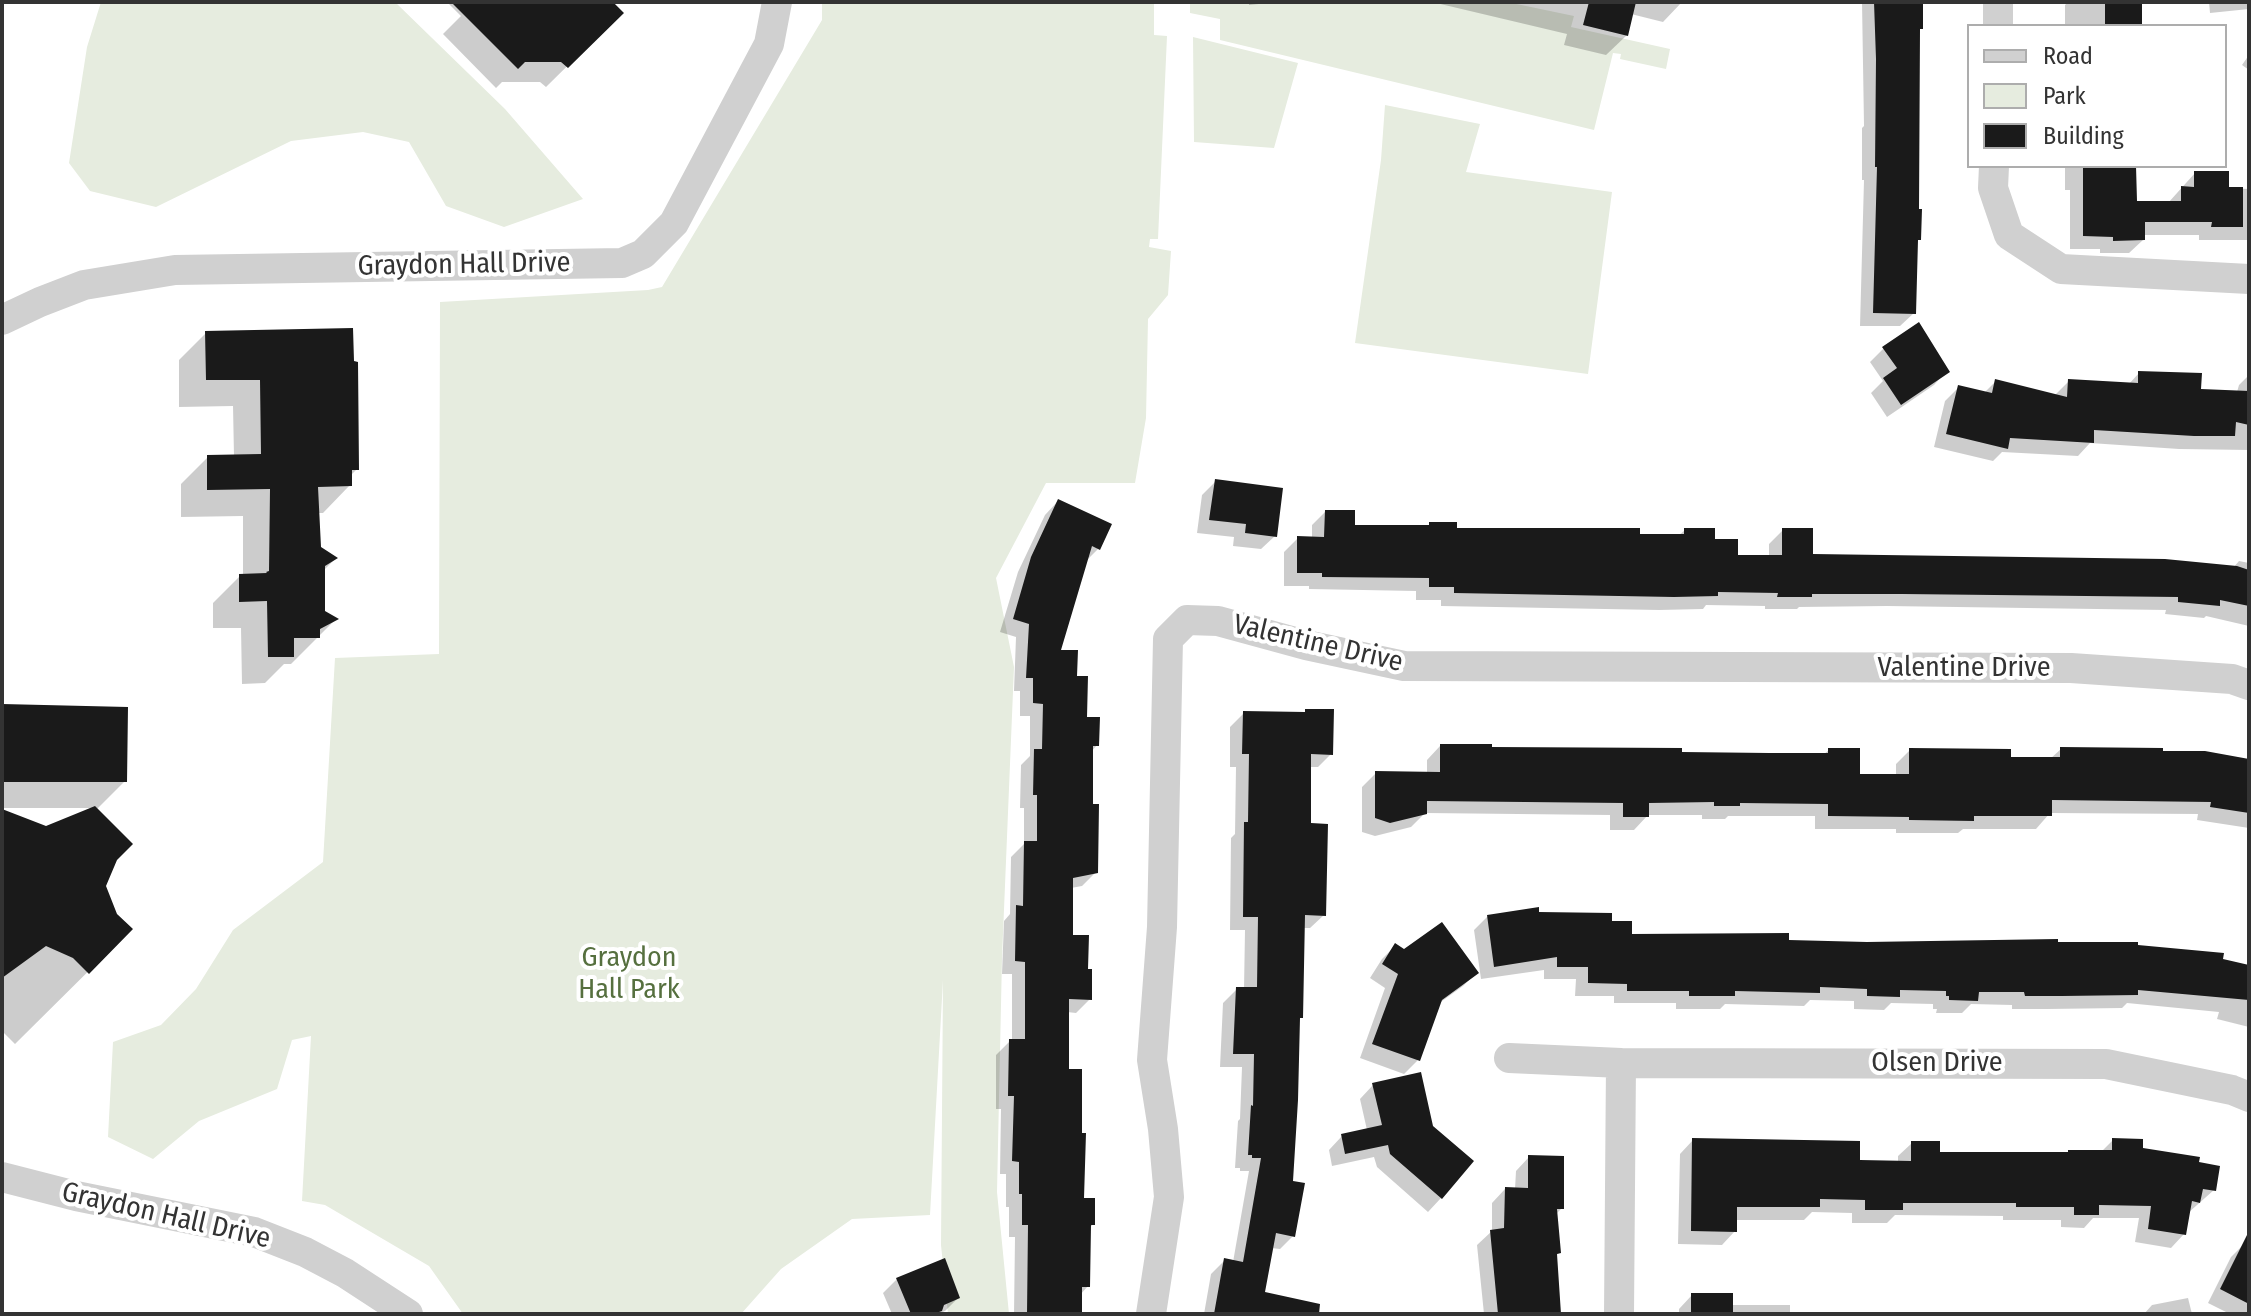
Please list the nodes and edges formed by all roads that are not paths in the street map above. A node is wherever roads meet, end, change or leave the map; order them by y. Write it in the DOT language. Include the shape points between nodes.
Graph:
graph roads {
  1 [pos="777,2"];
  2 [pos="1998,2"];
  3 [pos="1998,24"];
  4 [pos="1994,168"];
  5 [pos="2249,279"];
  6 [pos="2,320"];
  7 [pos="2249,685"];
  8 [pos="1509,1058"];
  9 [pos="1621,1063"];
  10 [pos="2249,1097"];
  11 [pos="2,1177"];
  12 [pos="408,1314"];
  13 [pos="1151,1314"];
  14 [pos="1619,1314"];
  1 -- 6 [label="street, Graydon Hall Drive" via="769,44 674,223 643,254 622,263 175,270 84,285"];
  2 -- 3 [label="street"];
  4 -- 5 [label="street" via="1993,188 2009,235 2061,269"];
  7 -- 13 [label="street, Valentine Drive" via="2232,679 2071,668 1404,666 1218,621 1187,620 1168,639 1162,927 1152,1060 1169,1197"];
  8 -- 9 [label="street, Olsen Drive"];
  9 -- 10 [label="street, Olsen Drive" via="2106,1064"];
  9 -- 14 [label="street"];
  11 -- 12 [label="street, Graydon Hall Drive" via="254,1232 345,1273"];
}
